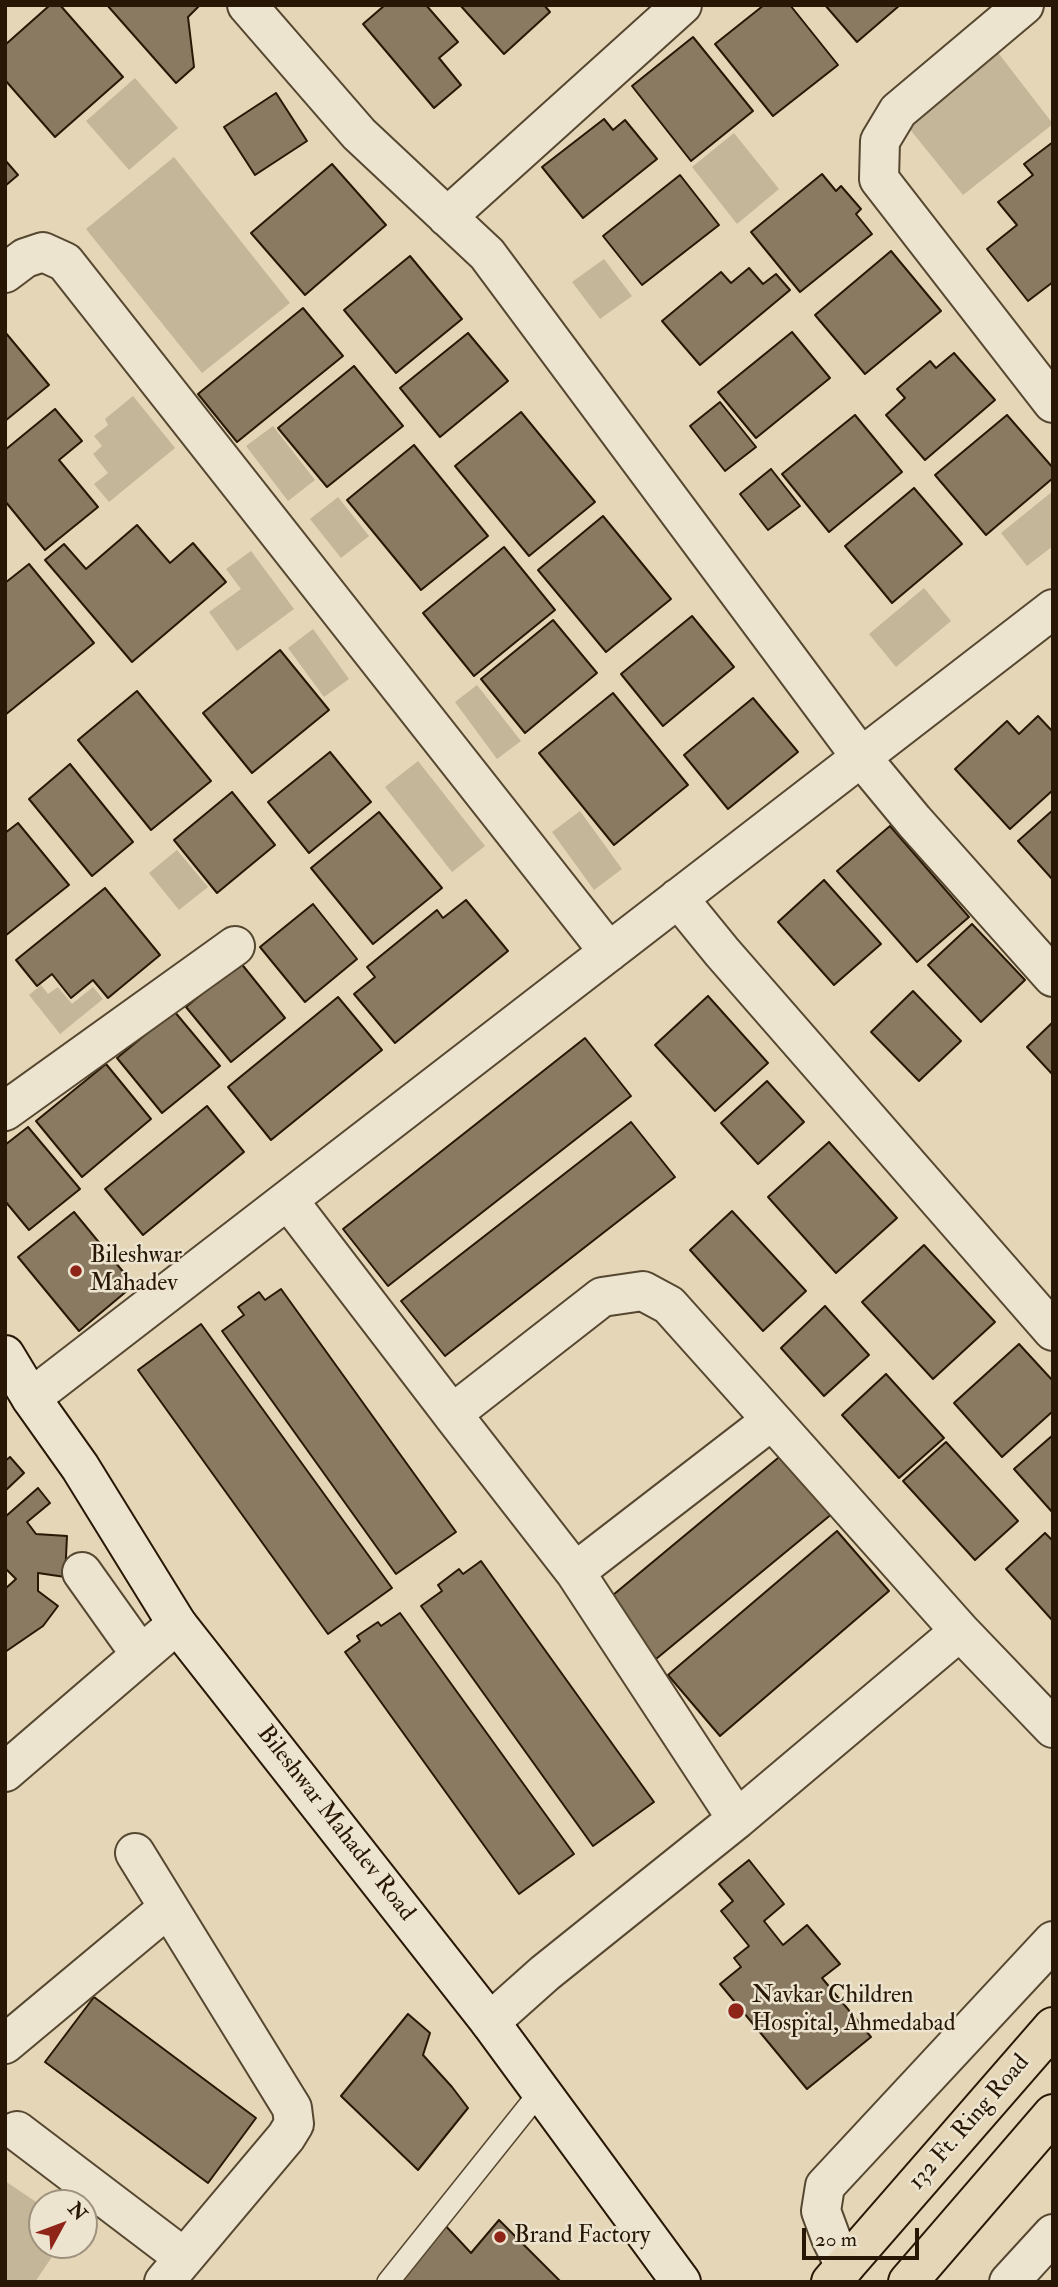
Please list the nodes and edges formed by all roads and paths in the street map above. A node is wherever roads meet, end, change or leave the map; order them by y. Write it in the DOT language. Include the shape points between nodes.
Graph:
graph roads {
  1 [pos="247,5"];
  2 [pos="682,5"];
  3 [pos="1024,5"];
  4 [pos="447,217"];
  5 [pos="5,273"];
  6 [pos="1053,403"];
  7 [pos="1053,609"];
  8 [pos="861,757"];
  9 [pos="678,898"];
  10 [pos="235,946"];
  11 [pos="609,952"];
  12 [pos="1053,977"];
  13 [pos="5,1111"];
  14 [pos="288,1200"];
  15 [pos="1053,1331"];
  16 [pos="5,1355"];
  17 [pos="32,1398"];
  18 [pos="452,1414"];
  19 [pos="772,1420"];
  20 [pos="82,1572"];
  21 [pos="575,1572"];
  22 [pos="177,1624"];
  23 [pos="960,1631"];
  24 [pos="141,1655"];
  25 [pos="1053,1728"];
  26 [pos="5,1772"];
  27 [pos="737,1819"];
  28 [pos="135,1853"];
  29 [pos="168,1908"];
  30 [pos="1053,1941"];
  31 [pos="490,2022"];
  32 [pos="1053,2026"];
  33 [pos="5,2044"];
  34 [pos="540,2092"];
  35 [pos="1053,2114"];
  36 [pos="17,2131"];
  37 [pos="1053,2234"];
  38 [pos="174,2270"];
  39 [pos="838,2274"];
  40 [pos="388,2282"];
  41 [pos="681,2282"];
  42 [pos="908,2282"];
  43 [pos="1009,2282"];
  1 -- 4 [label="street" via="359,135"];
  2 -- 4 [label="street"];
  3 -- 6 [label="street" via="898,111 880,141 878,179"];
  4 -- 8 [label="street" via="487,254"];
  5 -- 11 [label="street" via="43,252 65,262"];
  7 -- 8 [label="street"];
  8 -- 9 [label="street"];
  8 -- 12 [label="street"];
  9 -- 11 [label="street"];
  9 -- 15 [label="street"];
  10 -- 13 [label="street"];
  11 -- 14 [label="street"];
  14 -- 17 [label="street"];
  14 -- 18 [label="street"];
  16 -- 17 [label="street, Bileshwar Mahadev Road"];
  17 -- 22 [label="street, Bileshwar Mahadev Road"];
  18 -- 19 [label="street" via="602,1297 643,1291 669,1305"];
  18 -- 21 [label="street"];
  19 -- 21 [label="street"];
  19 -- 23 [label="street"];
  20 -- 24 [label="street"];
  21 -- 27 [label="street"];
  22 -- 24 [label="street"];
  22 -- 31 [label="street, Bileshwar Mahadev Road"];
  23 -- 25 [label="street"];
  23 -- 27 [label="street"];
  24 -- 26 [label="street"];
  27 -- 31 [label="street"];
  28 -- 29 [label="street"];
  29 -- 33 [label="street"];
  29 -- 38 [label="street" via="292,2108 294,2124"];
  30 -- 39 [label="street" via="825,2186 821,2211"];
  31 -- 34 [label="street, Bileshwar Mahadev Road"];
  32 -- 39 [label="main road, 132 Ft. Ring Road"];
  34 -- 40 [label="lane"];
  34 -- 41 [label="street, Bileshwar Mahadev Road"];
  35 -- 42 [label="main road"];
  36 -- 38 [label="street"];
  37 -- 43 [label="street"];
}
